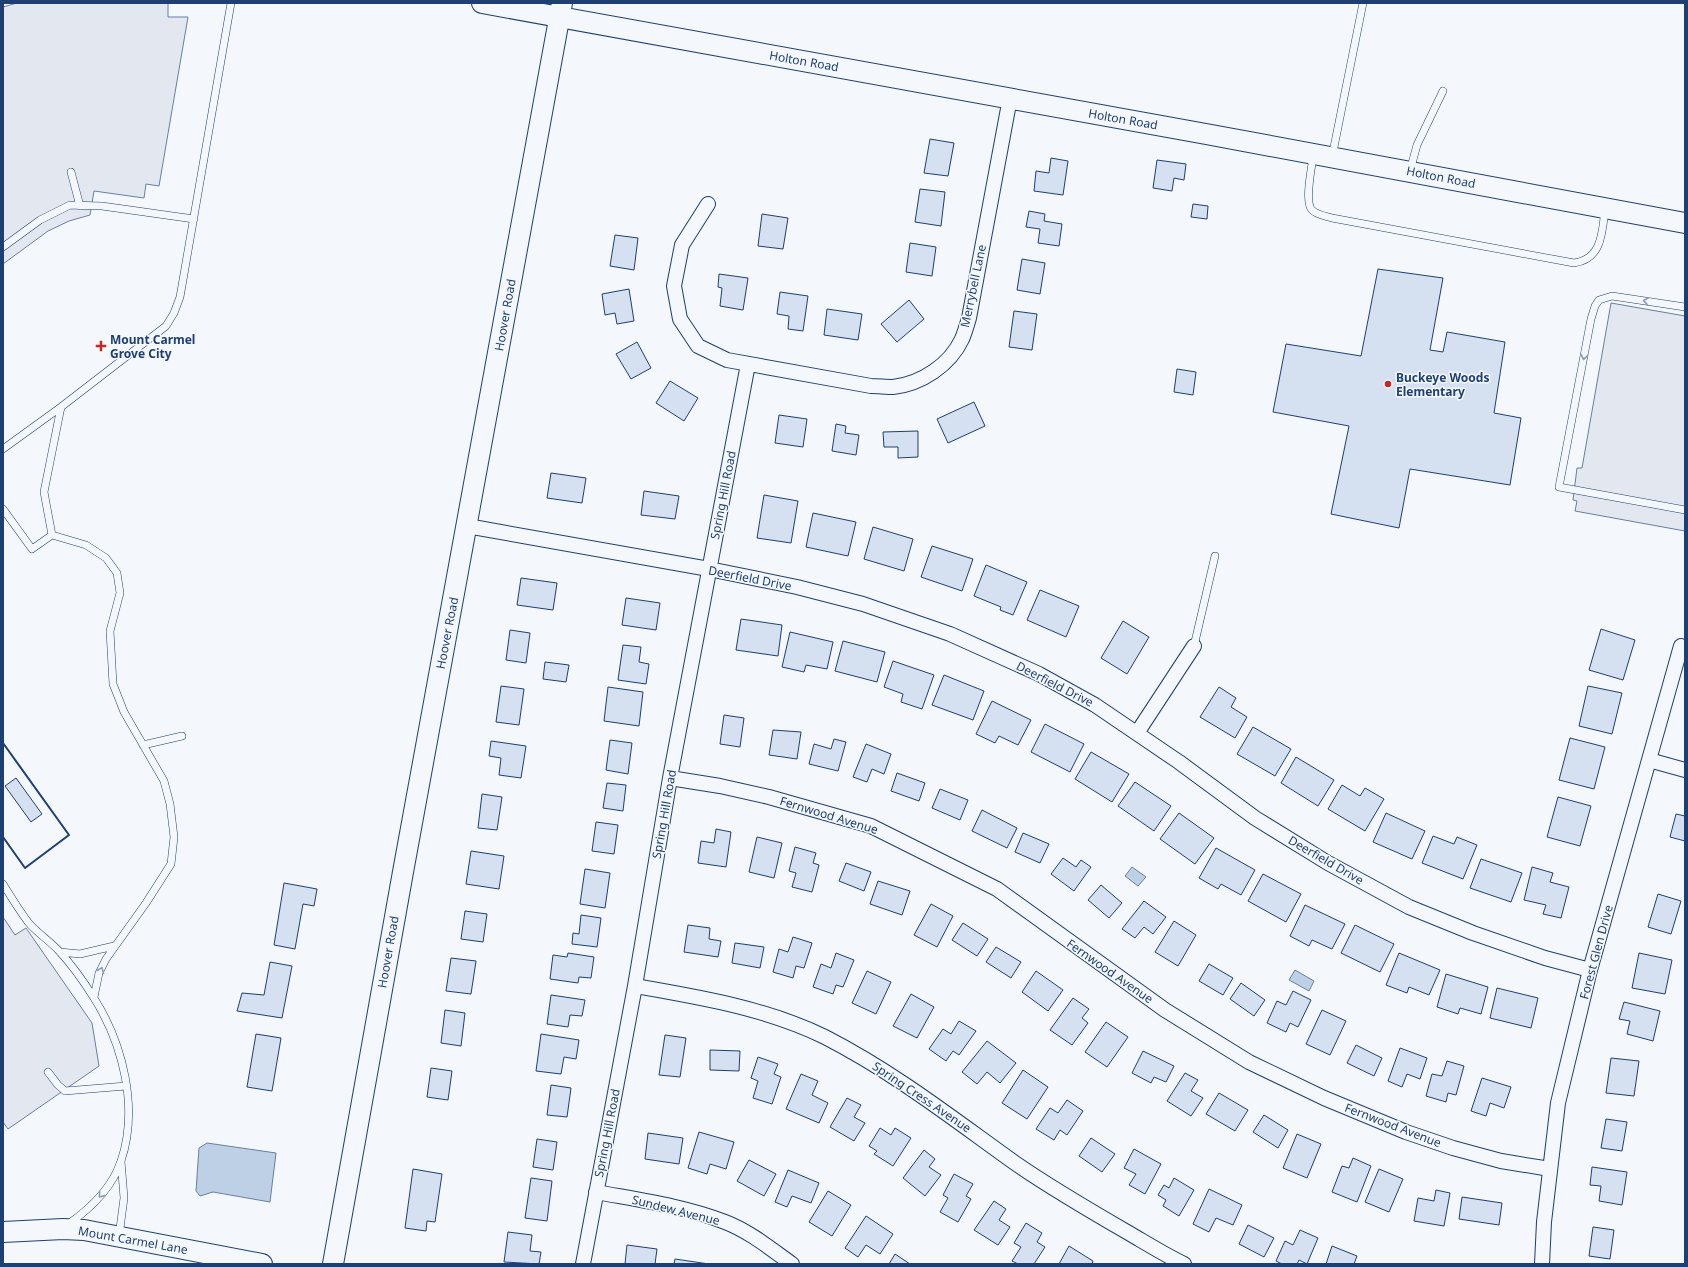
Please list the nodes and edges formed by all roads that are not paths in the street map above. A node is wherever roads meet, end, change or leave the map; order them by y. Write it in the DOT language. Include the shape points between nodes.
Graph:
graph roads {
  1 [pos="231,3"];
  2 [pos="482,3"];
  3 [pos="1363,3"];
  4 [pos="561,10"];
  5 [pos="1442,91"];
  6 [pos="1010,98"];
  7 [pos="1323,155"];
  8 [pos="1410,171"];
  9 [pos="71,172"];
  10 [pos="708,204"];
  11 [pos="80,206"];
  12 [pos="1605,208"];
  13 [pos="194,219"];
  14 [pos="1685,223"];
  15 [pos="3,247"];
  16 [pos="1685,307"];
  17 [pos="748,364"];
  18 [pos="61,407"];
  19 [pos="3,448"];
  20 [pos="3,509"];
  21 [pos="1685,510"];
  22 [pos="467,526"];
  23 [pos="52,535"];
  24 [pos="1215,556"];
  25 [pos="709,569"];
  26 [pos="1194,646"];
  27 [pos="1681,646"];
  28 [pos="1136,733"];
  29 [pos="182,736"];
  30 [pos="143,745"];
  31 [pos="1649,760"];
  32 [pos="1685,770"];
  33 [pos="670,778"];
  34 [pos="3,884"];
  35 [pos="114,946"];
  36 [pos="60,952"];
  37 [pos="1590,970"];
  38 [pos="635,986"];
  39 [pos="94,997"];
  40 [pos="48,1072"];
  41 [pos="126,1086"];
  42 [pos="121,1161"];
  43 [pos="1550,1169"];
  44 [pos="596,1192"];
  45 [pos="63,1229"];
  46 [pos="3,1232"];
  47 [pos="118,1236"];
  48 [pos="262,1264"];
  49 [pos="333,1264"];
  50 [pos="583,1264"];
  51 [pos="792,1264"];
  52 [pos="1184,1264"];
  53 [pos="1542,1264"];
  1 -- 13 [label="lane"];
  2 -- 4 [label="street, Holton Road"];
  3 -- 7 [label="lane"];
  4 -- 6 [label="street, Holton Road"];
  4 -- 22 [label="street, Hoover Road"];
  5 -- 8 [label="lane" via="1417,145"];
  6 -- 7 [label="street, Holton Road"];
  6 -- 17 [label="street, Merrybell Lane" via="969,318 962,339 950,357 934,371 914,382 893,387 871,386"];
  7 -- 8 [label="street, Holton Road"];
  7 -- 12 [label="lane" via="1310,180 1309,205 1316,214 1332,218 1574,263 1590,258 1601,243"];
  8 -- 12 [label="street, Holton Road"];
  9 -- 11 [label="lane"];
  10 -- 17 [label="street, Merrybell Lane" via="682,245 674,286 680,319 698,346 727,360"];
  11 -- 13 [label="lane" via="102,206"];
  11 -- 15 [label="lane" via="70,206 40,220"];
  12 -- 14 [label="street, Holton Road"];
  13 -- 18 [label="lane" via="180,297 166,326"];
  16 -- 21 [label="lane, one-way" via="1612,296 1599,300 1591,319 1559,487"];
  17 -- 25 [label="street, Spring Hill Road"];
  18 -- 19 [label="lane"];
  18 -- 23 [label="lane" via="44,492"];
  20 -- 23 [label="lane" via="32,549"];
  22 -- 25 [label="street, Deerfield Drive"];
  22 -- 49 [label="street, Hoover Road"];
  23 -- 30 [label="lane" via="86,545 106,558 117,573 120,593 110,631 113,684 124,712"];
  24 -- 26 [label="lane"];
  25 -- 28 [label="street, Deerfield Drive" via="863,604 950,634 1039,674 1095,705"];
  25 -- 33 [label="street, Spring Hill Road"];
  26 -- 28 [label="street"];
  27 -- 31 [label="street, Forest Glen Drive"];
  28 -- 37 [label="street, Deerfield Drive" via="1255,818 1328,863 1409,907 1473,933 1545,958"];
  29 -- 30 [label="lane"];
  30 -- 35 [label="lane" via="164,781 170,804 174,837 171,864"];
  31 -- 32 [label="street"];
  31 -- 37 [label="street, Forest Glen Drive"];
  33 -- 38 [label="street, Spring Hill Road"];
  33 -- 43 [label="street, Fernwood Avenue" via="769,797 871,826 997,889 1165,1010 1249,1062 1324,1098 1406,1132 1501,1161"];
  34 -- 36 [label="lane" via="29,923"];
  35 -- 36 [label="lane" via="80,954"];
  39 -- 35 [label="lane, one-way" via="99,973"];
  36 -- 39 [label="lane"];
  37 -- 43 [label="street, Forest Glen Drive" via="1558,1103"];
  38 -- 44 [label="street, Spring Hill Road"];
  38 -- 52 [label="street, Spring Cress Avenue" via="752,1010 823,1036 905,1083 1030,1172"];
  39 -- 41 [label="lane" via="110,1027 122,1058"];
  40 -- 41 [label="lane" via="65,1091"];
  41 -- 42 [label="lane" via="128,1112"];
  42 -- 45 [label="lane, one-way" via="99,1198"];
  42 -- 47 [label="lane" via="124,1198"];
  43 -- 53 [label="street, Forest Glen Drive"];
  44 -- 50 [label="street, Spring Hill Road"];
  44 -- 51 [label="street, Sundew Avenue" via="644,1201 726,1222"];
  45 -- 46 [label="street, Mount Carmel Lane"];
  45 -- 47 [label="street, Mount Carmel Lane"];
  47 -- 48 [label="street, Mount Carmel Lane"];
}
